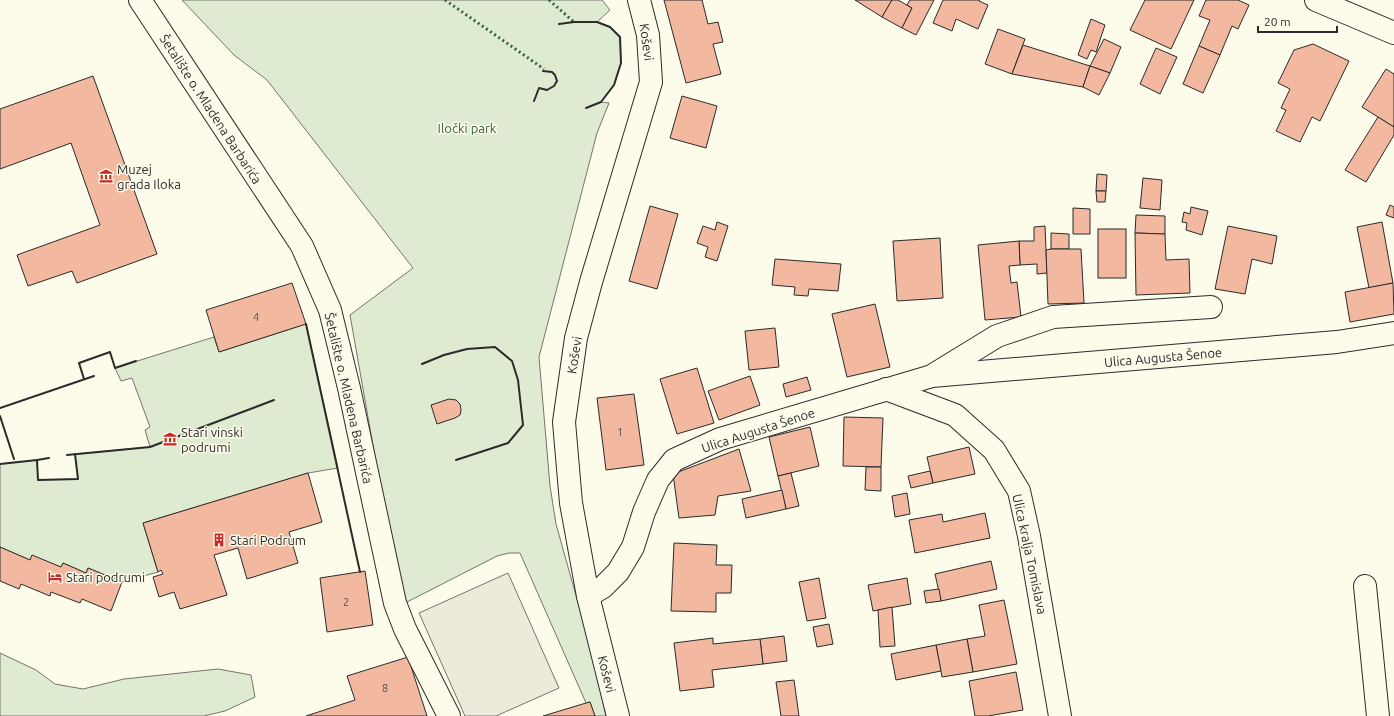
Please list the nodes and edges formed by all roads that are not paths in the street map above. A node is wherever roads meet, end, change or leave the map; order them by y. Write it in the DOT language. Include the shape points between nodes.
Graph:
graph roads {
  1 [pos="140,0"];
  2 [pos="639,0"];
  3 [pos="1316,0"];
  4 [pos="1394,33"];
  5 [pos="1211,307"];
  6 [pos="1394,333"];
  7 [pos="932,376"];
  8 [pos="886,389"];
  9 [pos="1365,586"];
  10 [pos="588,596"];
  11 [pos="449,716"];
  12 [pos="618,716"];
  13 [pos="1060,716"];
  14 [pos="1378,716"];
  1 -- 11 [label="street, Šetalište o. Mladena Barbarića" via="302,246 330,310 395,604"];
  2 -- 10 [label="street, Koševi" via="648,35 651,82 576,338 564,422 571,503"];
  3 -- 4 [label="street"];
  5 -- 7 [label="street, Ulica Augusta Šenoe" via="1053,316 997,336"];
  6 -- 7 [label="street, Ulica Augusta Šenoe" via="1338,342"];
  7 -- 8 [label="street, Ulica Augusta Šenoe"];
  8 -- 10 [label="street, Ulica Augusta Šenoe" via="720,439 674,460 658,480 632,547 618,572 603,587"];
  8 -- 13 [label="street, Ulica kralja Tomislava" via="955,415 994,450 1019,491"];
  9 -- 14 [label="street"];
  10 -- 12 [label="street, Koševi"];
}
